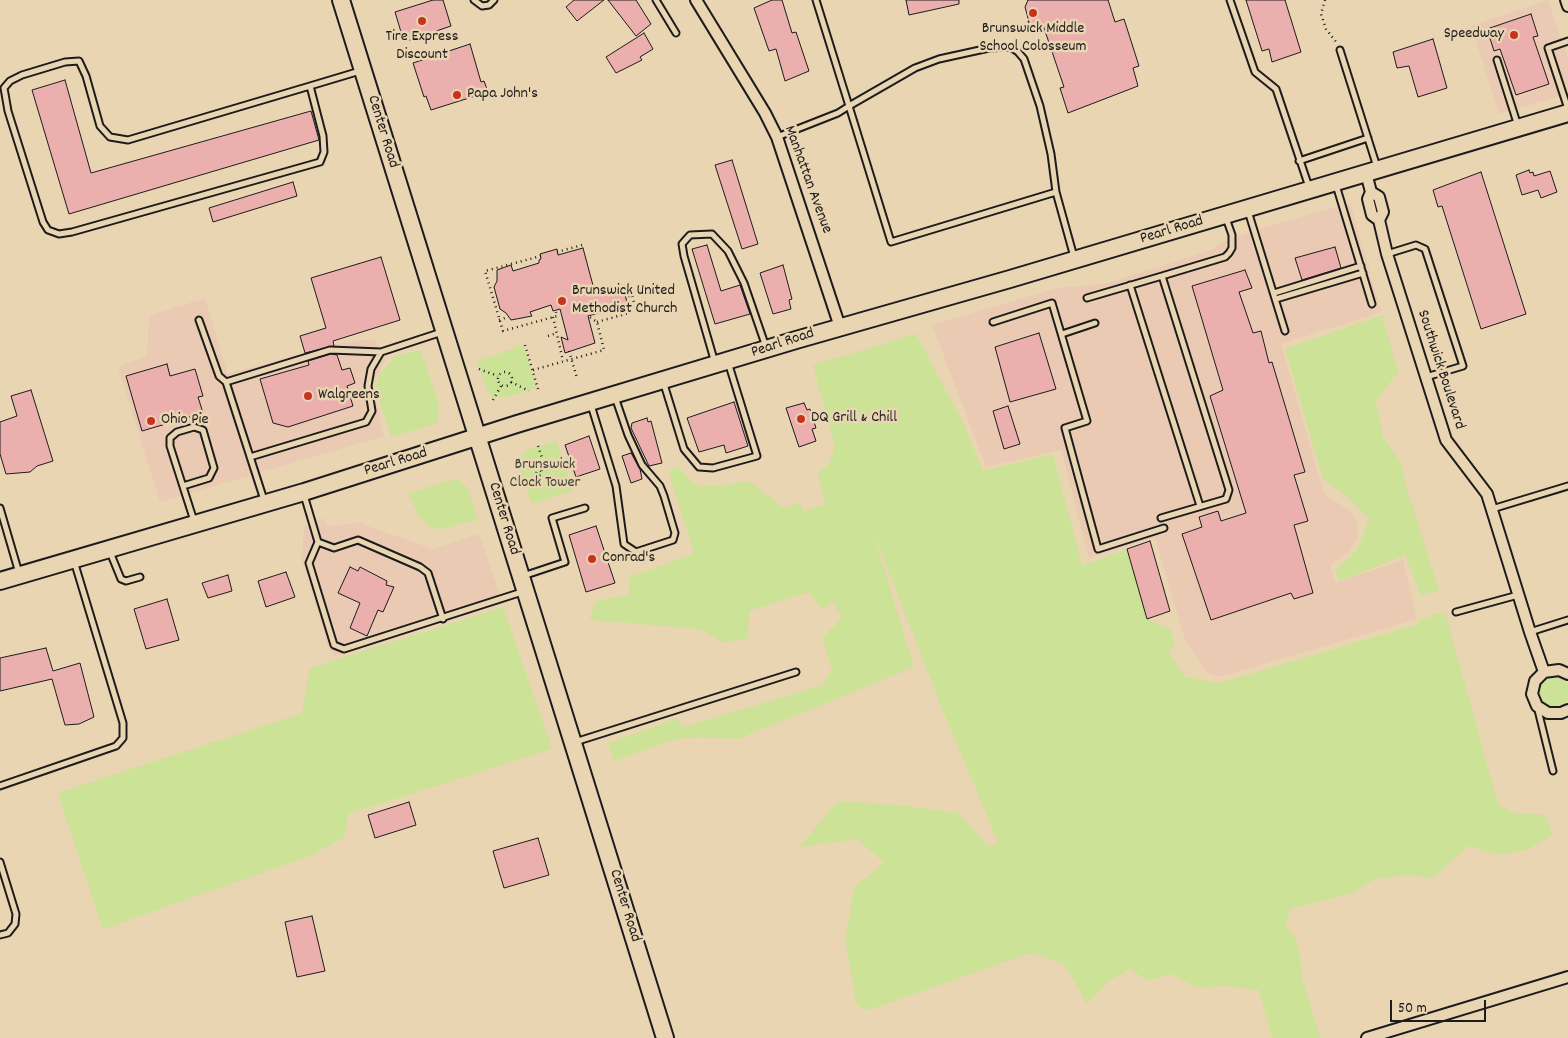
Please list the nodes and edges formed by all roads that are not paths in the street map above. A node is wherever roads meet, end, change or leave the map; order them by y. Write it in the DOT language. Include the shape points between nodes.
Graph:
graph roads {
  1 [pos="341,0"];
  2 [pos="474,0"];
  3 [pos="494,0"];
  4 [pos="656,0"];
  5 [pos="696,0"];
  6 [pos="816,0"];
  7 [pos="1230,0"];
  8 [pos="1566,0"];
  9 [pos="1568,6"];
  10 [pos="676,33"];
  11 [pos="1568,41"];
  12 [pos="1340,50"];
  13 [pos="1497,60"];
  14 [pos="363,70"];
  15 [pos="310,86"];
  16 [pos="848,106"];
  17 [pos="1568,109"];
  18 [pos="1568,113"];
  19 [pos="1519,128"];
  20 [pos="777,137"];
  21 [pos="1368,138"];
  22 [pos="1299,161"];
  23 [pos="1372,171"];
  24 [pos="1336,182"];
  25 [pos="1310,190"];
  26 [pos="1056,192"];
  27 [pos="1248,208"];
  28 [pos="1225,215"];
  29 [pos="1387,254"];
  30 [pos="1075,260"];
  31 [pos="1361,266"];
  32 [pos="1362,272"];
  33 [pos="1162,276"];
  34 [pos="1130,285"];
  35 [pos="1274,293"];
  36 [pos="1088,298"];
  37 [pos="1276,299"];
  38 [pos="1372,304"];
  39 [pos="199,320"];
  40 [pos="993,322"];
  41 [pos="1095,323"];
  42 [pos="840,326"];
  43 [pos="1285,331"];
  44 [pos="444,332"];
  45 [pos="1062,334"];
  46 [pos="767,350"];
  47 [pos="381,352"];
  48 [pos="722,364"];
  49 [pos="1426,377"];
  50 [pos="663,381"];
  51 [pos="226,382"];
  52 [pos="614,396"];
  53 [pos="590,402"];
  54 [pos="477,438"];
  55 [pos="250,457"];
  56 [pos="183,486"];
  57 [pos="1568,486"];
  58 [pos="304,492"];
  59 [pos="264,503"];
  60 [pos="1200,506"];
  61 [pos="0,508"];
  62 [pos="584,508"];
  63 [pos="1492,508"];
  64 [pos="1161,518"];
  65 [pos="195,524"];
  66 [pos="1164,528"];
  67 [pos="318,542"];
  68 [pos="110,549"];
  69 [pos="73,560"];
  70 [pos="20,576"];
  71 [pos="140,577"];
  72 [pos="0,581"];
  73 [pos="523,584"];
  74 [pos="1518,594"];
  75 [pos="1456,612"];
  76 [pos="443,619"];
  77 [pos="1568,620"];
  78 [pos="1530,632"];
  79 [pos="796,672"];
  80 [pos="1544,672"];
  81 [pos="1568,674"];
  82 [pos="1537,706"];
  83 [pos="1568,710"];
  84 [pos="572,742"];
  85 [pos="1553,771"];
  86 [pos="0,786"];
  87 [pos="0,862"];
  88 [pos="0,935"];
  89 [pos="1568,977"];
  90 [pos="665,1038"];
  91 [pos="1367,1038"];
  1 -- 14 [label="main road, Center Road"];
  2 -- 3 [label="lane" via="482,6"];
  4 -- 10 [label="lane"];
  5 -- 20 [label="street, Manhattan Avenue"];
  6 -- 16 [label="lane"];
  7 -- 22 [label="lane" via="1255,72 1276,89"];
  8 -- 9 [label="street"];
  11 -- 17 [label="lane" via="1548,48"];
  12 -- 21 [label="lane"];
  13 -- 19 [label="lane"];
  14 -- 15 [label="lane"];
  14 -- 44 [label="main road, Center Road"];
  15 -- 15 [label="lane" via="128,140 110,137 100,126 79,62 65,62 22,75 4,88 8,111 43,222 48,230 59,234 320,162 324,136"];
  16 -- 20 [label="lane"];
  16 -- 26 [label="lane" via="890,242"];
  16 -- 26 [label="lane" via="914,68 974,51 1010,47 1024,60 1033,84 1051,154"];
  18 -- 19 [label="main road, Pearl Road"];
  19 -- 23 [label="main road, Pearl Road"];
  20 -- 42 [label="street, Manhattan Avenue"];
  21 -- 22 [label="lane"];
  21 -- 23 [label="lane"];
  22 -- 25 [label="lane"];
  23 -- 24 [label="main road, Pearl Road"];
  23 -- 29 [label="street, Southwick Boulevard" via="1372,192 1368,199 1372,214 1379,220"];
  24 -- 25 [label="main road, Pearl Road"];
  24 -- 31 [label="lane"];
  25 -- 27 [label="main road, Pearl Road"];
  26 -- 30 [label="lane"];
  27 -- 28 [label="main road, Pearl Road"];
  27 -- 35 [label="lane"];
  28 -- 30 [label="main road, Pearl Road"];
  28 -- 33 [label="lane" via="1232,235 1232,248 1225,257"];
  29 -- 49 [label="street, Southwick Boulevard"];
  29 -- 49 [label="lane" via="1416,245 1425,249 1463,366"];
  30 -- 42 [label="main road, Pearl Road"];
  31 -- 32 [label="lane"];
  31 -- 35 [label="lane"];
  32 -- 37 [label="lane"];
  32 -- 38 [label="lane"];
  33 -- 34 [label="lane"];
  33 -- 60 [label="lane" via="1229,490 1226,498"];
  34 -- 36 [label="lane"];
  34 -- 60 [label="lane"];
  35 -- 37 [label="lane"];
  37 -- 43 [label="lane"];
  39 -- 51 [label="lane" via="219,376"];
  40 -- 45 [label="lane" via="1052,303"];
  41 -- 45 [label="lane"];
  42 -- 46 [label="main road, Pearl Road"];
  44 -- 47 [label="lane"];
  44 -- 54 [label="main road, Center Road"];
  45 -- 66 [label="lane" via="1087,421 1064,428 1098,549"];
  46 -- 48 [label="main road, Pearl Road"];
  46 -- 48 [label="lane" via="744,283 728,251 712,234 690,235 682,244 684,256"];
  47 -- 51 [label="lane" via="330,350"];
  47 -- 55 [label="lane" via="371,369 368,386 372,411 366,422"];
  48 -- 50 [label="main road, Pearl Road"];
  48 -- 50 [label="lane" via="757,456 713,468 699,467 684,449"];
  49 -- 63 [label="street, Southwick Boulevard" via="1446,440 1487,494"];
  50 -- 52 [label="main road, Pearl Road"];
  51 -- 55 [label="lane"];
  52 -- 53 [label="main road, Pearl Road"];
  52 -- 53 [label="lane" via="642,465 660,486 675,533 673,540 636,552 624,544 616,486"];
  53 -- 54 [label="main road, Pearl Road"];
  54 -- 58 [label="main road, Pearl Road"];
  54 -- 73 [label="main road, Center Road"];
  55 -- 59 [label="lane"];
  56 -- 56 [label="lane" via="170,438 177,432 194,427 203,430 214,468 209,478"];
  56 -- 65 [label="lane"];
  57 -- 63 [label="lane"];
  58 -- 59 [label="main road, Pearl Road"];
  58 -- 67 [label="lane"];
  59 -- 65 [label="main road, Pearl Road"];
  60 -- 64 [label="lane"];
  61 -- 70 [label="lane"];
  62 -- 73 [label="lane" via="552,518 565,562"];
  63 -- 74 [label="street, Southwick Boulevard"];
  65 -- 68 [label="main road, Pearl Road"];
  67 -- 76 [label="lane" via="334,548 358,540 420,567 428,573"];
  67 -- 76 [label="lane" via="309,563 334,646 344,650"];
  68 -- 69 [label="main road, Pearl Road"];
  68 -- 71 [label="lane" via="121,579 126,581"];
  69 -- 70 [label="main road, Pearl Road"];
  69 -- 86 [label="lane" via="123,723 123,738 116,746"];
  70 -- 72 [label="main road, Pearl Road"];
  73 -- 76 [label="lane"];
  73 -- 84 [label="main road, Center Road"];
  74 -- 75 [label="lane"];
  74 -- 78 [label="street, Southwick Boulevard"];
  77 -- 78 [label="lane"];
  78 -- 80 [label="street, Southwick Boulevard"];
  79 -- 84 [label="lane"];
  80 -- 81 [label="street" via="1559,670"];
  80 -- 82 [label="street" via="1532,687"];
  82 -- 83 [label="street" via="1554,714"];
  82 -- 85 [label="lane"];
  84 -- 90 [label="main road, Center Road"];
  87 -- 88 [label="lane" via="16,914 15,924 8,933"];
  89 -- 91 [label="street"];
}
